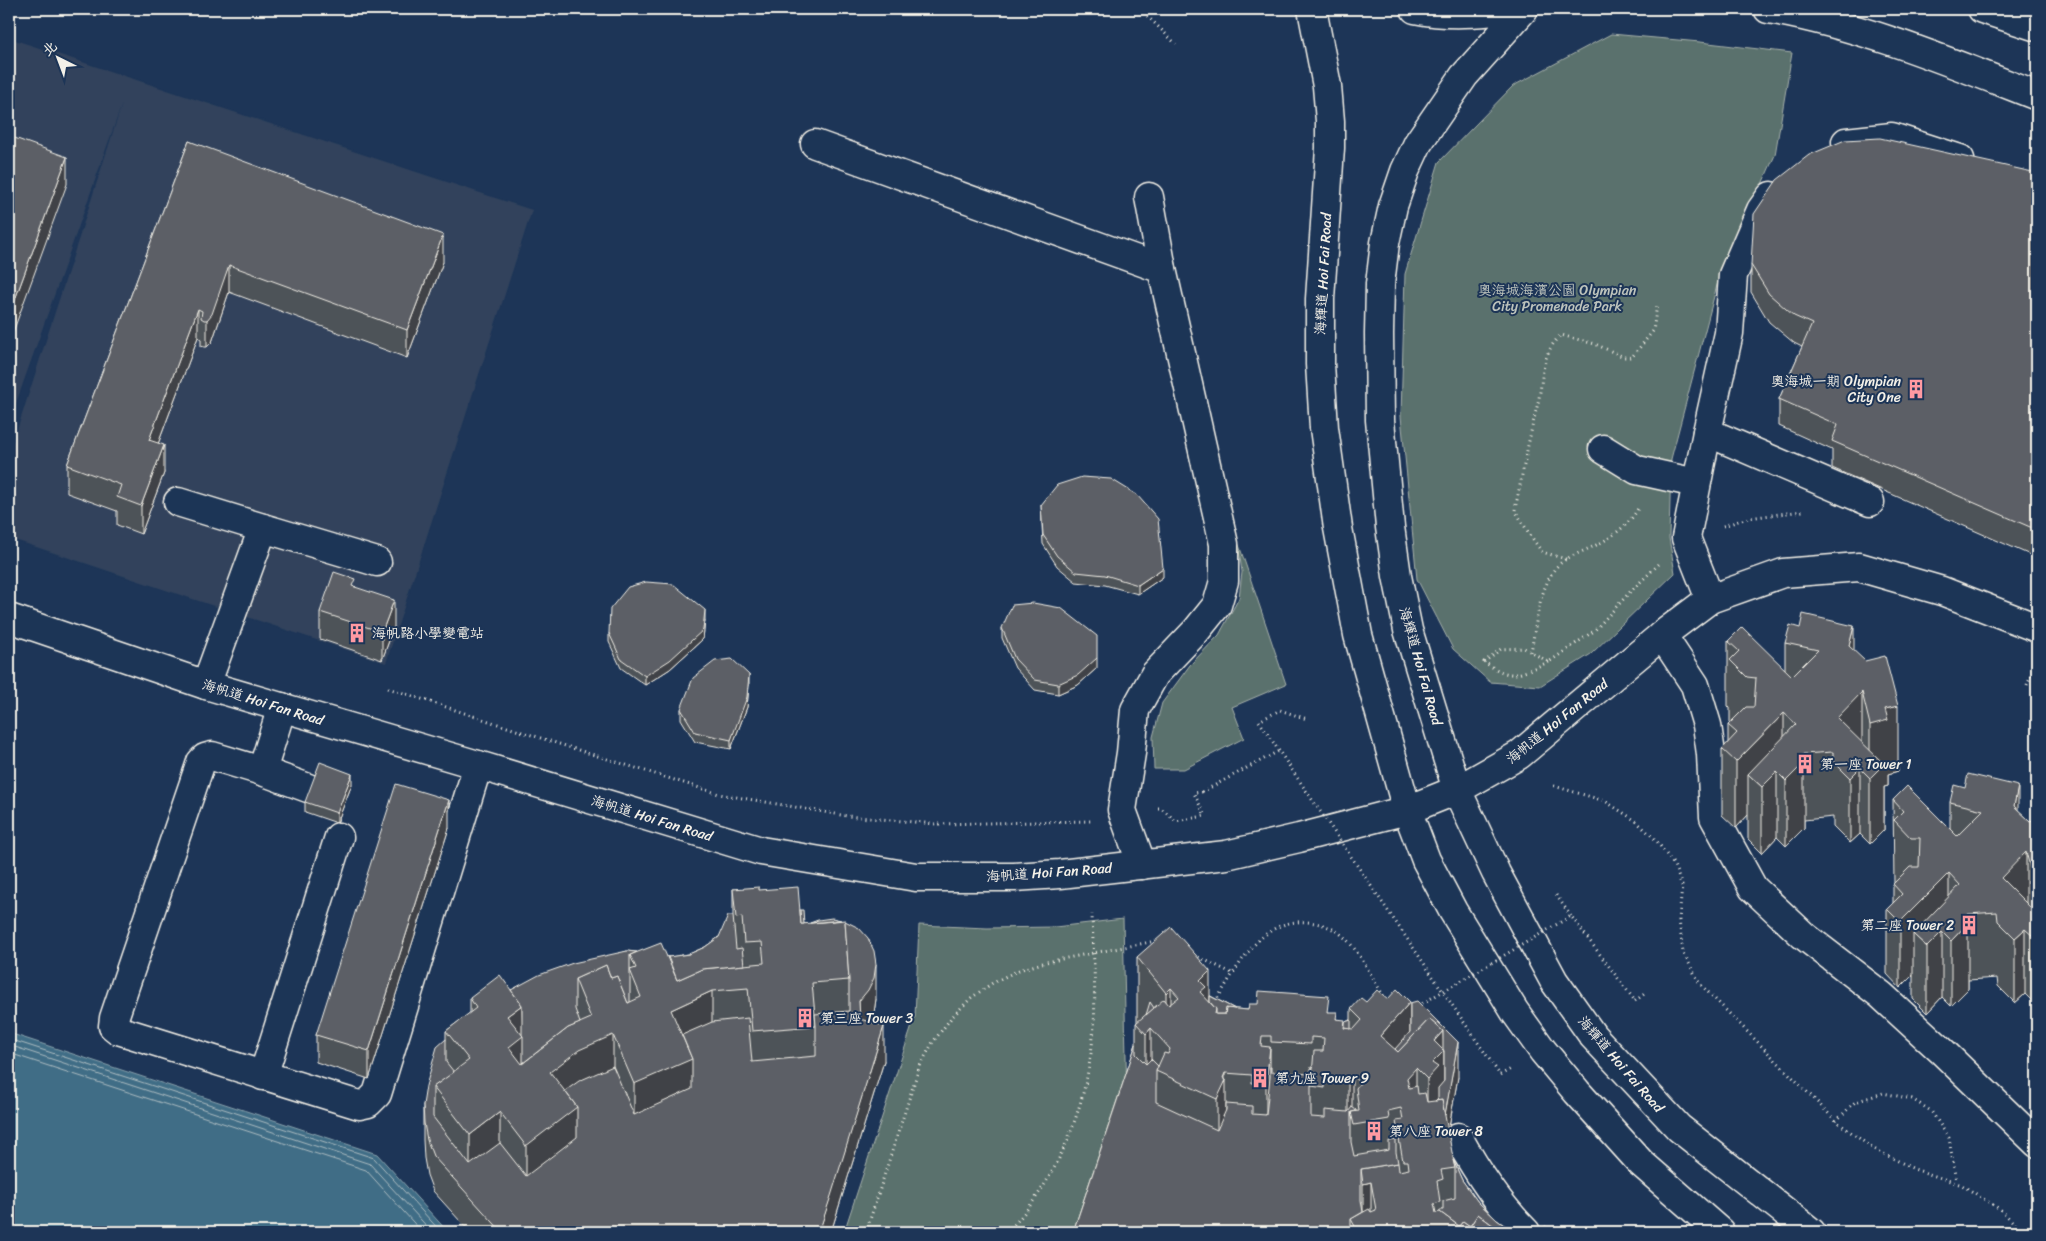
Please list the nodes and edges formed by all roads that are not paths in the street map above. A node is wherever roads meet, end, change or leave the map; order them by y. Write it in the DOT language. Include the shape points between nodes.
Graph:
graph roads {
  1 [pos="1312,9"];
  2 [pos="1415,9"];
  3 [pos="1512,9"];
  4 [pos="1524,9"];
  5 [pos="1768,9"];
  6 [pos="1982,9"];
  7 [pos="2037,27"];
  8 [pos="2037,96"];
  9 [pos="815,144"];
  10 [pos="1822,153"];
  11 [pos="1983,167"];
  12 [pos="1783,180"];
  13 [pos="1149,197"];
  14 [pos="1162,269"];
  15 [pos="1707,432"];
  16 [pos="1603,449"];
  17 [pos="1696,483"];
  18 [pos="178,502"];
  19 [pos="1870,502"];
  20 [pos="264,528"];
  21 [pos="377,562"];
  22 [pos="1710,599"];
  23 [pos="9,618"];
  24 [pos="2037,628"];
  25 [pos="1662,636"];
  26 [pos="206,685"];
  27 [pos="282,708"];
  28 [pos="478,765"];
  29 [pos="262,771"];
  30 [pos="308,788"];
  31 [pos="1457,790"];
  32 [pos="1407,810"];
  33 [pos="339,837"];
  34 [pos="1142,865"];
  35 [pos="263,1076"];
  36 [pos="1458,1137"];
  37 [pos="2037,1143"];
  38 [pos="1526,1232"];
  39 [pos="1720,1232"];
  40 [pos="1811,1232"];
  1 -- 32 [label="main road, 海輝道 Hoi Fai Road" via="1327,86 1330,121 1320,299 1324,428 1358,635"];
  2 -- 3 [label="main road" via="1446,14"];
  4 -- 31 [label="main road, 海輝道 Hoi Fai Road" via="1464,76 1418,144 1393,206 1380,284 1380,420 1390,526 1408,630"];
  5 -- 8 [label="main road" via="1826,21 1936,57"];
  6 -- 7 [label="main road"];
  9 -- 14 [label="main road"];
  10 -- 11 [label="main road" via="1838,143 1892,137"];
  12 -- 15 [label="main road" via="1761,210 1733,275 1729,333"];
  13 -- 14 [label="main road"];
  14 -- 34 [label="main road" via="1224,544 1224,580 1216,605 1155,674 1135,710 1122,810"];
  15 -- 17 [label="main road"];
  15 -- 19 [label="main road"];
  16 -- 17 [label="main road" via="1637,470"];
  17 -- 22 [label="main road" via="1686,538"];
  18 -- 20 [label="main road"];
  20 -- 21 [label="main road"];
  20 -- 26 [label="main road"];
  22 -- 24 [label="main road, 海帆道 Hoi Fan Road" via="1783,573 1859,567 1942,591"];
  22 -- 25 [label="main road, 海帆道 Hoi Fan Road"];
  23 -- 26 [label="main road, 海帆道 Hoi Fan Road"];
  25 -- 31 [label="main road, 海帆道 Hoi Fan Road" via="1519,755"];
  25 -- 37 [label="main road" via="1695,685 1710,744 1714,817 1753,888 1803,935 1881,995"];
  26 -- 27 [label="main road, 海帆道 Hoi Fan Road"];
  27 -- 28 [label="main road, 海帆道 Hoi Fan Road"];
  27 -- 29 [label="main road"];
  28 -- 34 [label="main road, 海帆道 Hoi Fan Road" via="761,851 916,876 1014,877"];
  28 -- 35 [label="main road" via="377,1094 368,1103 359,1105"];
  29 -- 30 [label="main road"];
  29 -- 35 [label="main road" via="212,756 201,762 113,1026"];
  31 -- 32 [label="main road, 海帆道 Hoi Fan Road"];
  31 -- 40 [label="main road, 海輝道 Hoi Fai Road" via="1496,873 1554,981 1593,1036 1679,1128"];
  32 -- 34 [label="main road, 海帆道 Hoi Fan Road" via="1226,855"];
  32 -- 39 [label="main road, 海輝道 Hoi Fai Road" via="1426,860 1454,911 1543,1051 1641,1163"];
  33 -- 35 [label="main road"];
  36 -- 38 [label="main road" via="1493,1195"];
}
